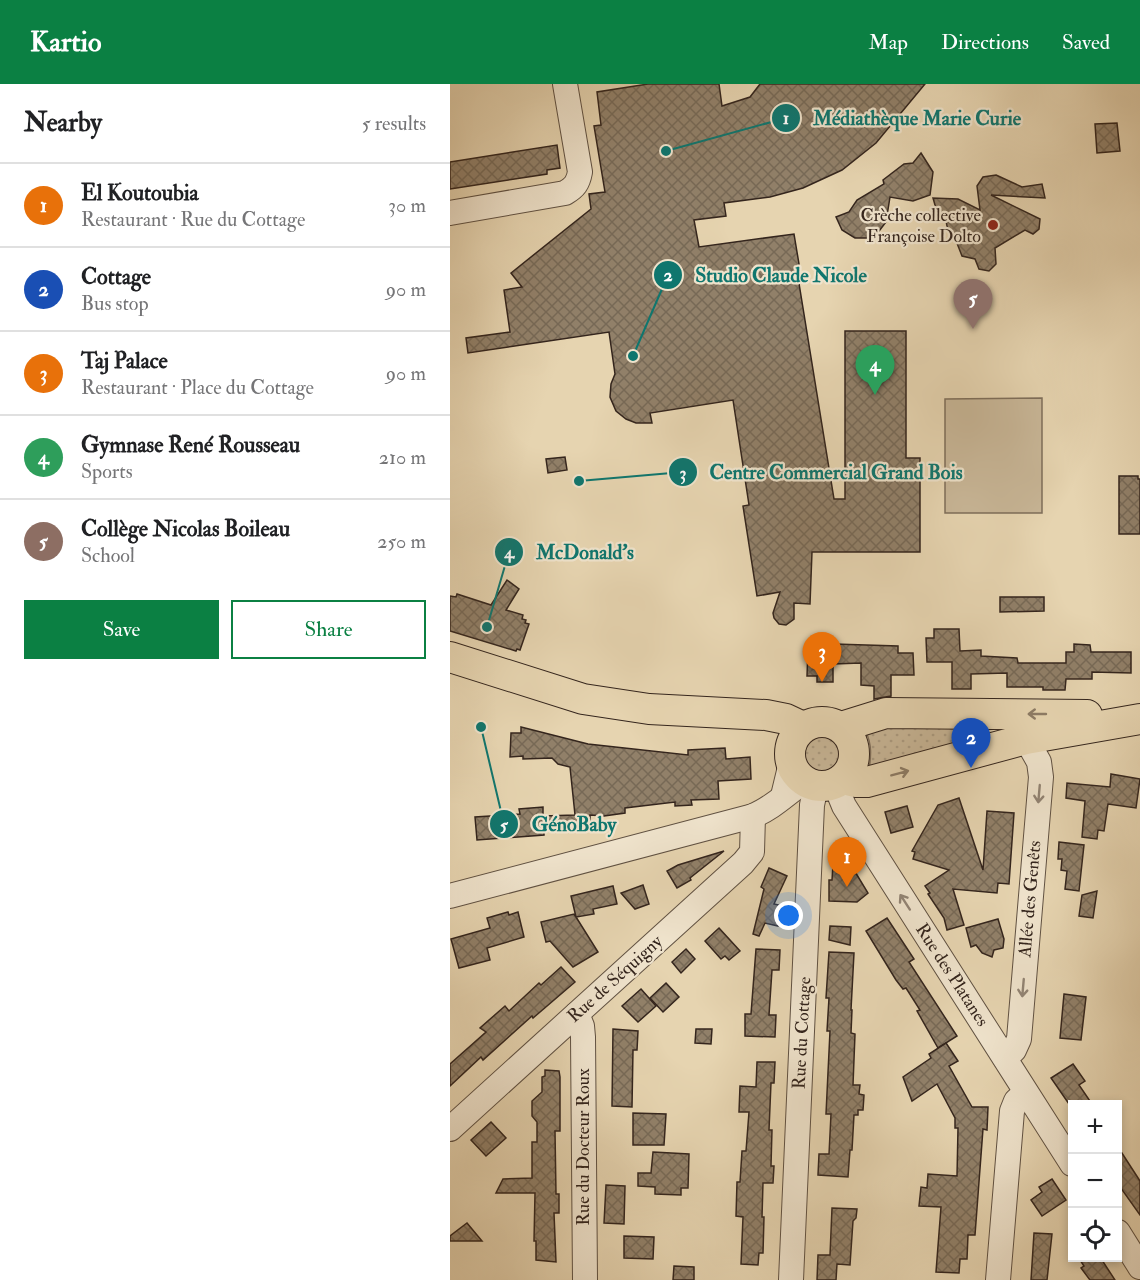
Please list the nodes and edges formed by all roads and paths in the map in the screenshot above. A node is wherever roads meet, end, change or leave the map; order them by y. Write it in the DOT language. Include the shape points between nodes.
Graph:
graph roads {
  1 [pos="565,84"];
  2 [pos="450,213"];
  3 [pos="450,657"];
  4 [pos="450,673"];
  5 [pos="1139,719"];
  6 [pos="841,727"];
  7 [pos="1026,739"];
  8 [pos="809,769"];
  9 [pos="753,816"];
  10 [pos="450,896"];
  11 [pos="577,1014"];
  12 [pos="1005,1058"];
  13 [pos="1025,1093"];
  14 [pos="450,1129"];
  15 [pos="1068,1158"];
  16 [pos="1122,1238"];
  17 [pos="1140,1267"];
  18 [pos="585,1280"];
  19 [pos="791,1280"];
  20 [pos="998,1280"];
  1 -- 2 [label="street" via="580,172 573,188 565,193"];
  3 -- 8 [label="main road" via="583,699 649,709 786,719"];
  4 -- 8 [label="main road" via="601,715 650,721 754,724 777,730"];
  5 -- 6 [label="main road, one-way" via="1050,714 886,714"];
  5 -- 7 [label="main road"];
  6 -- 8 [label="main road" via="822,721"];
  6 -- 8 [label="main road" via="855,753 849,772"];
  8 -- 7 [label="main road, one-way" via="867,782"];
  7 -- 12 [label="street, Allée des Genêts, one-way" via="1039,762 1041,777 1019,1039"];
  8 -- 9 [label="street" via="774,806"];
  12 -- 8 [label="street, Rue des Platanes, one-way" via="844,806"];
  8 -- 19 [label="street, Rue du Cottage" via="812,805"];
  9 -- 10 [label="street"];
  9 -- 11 [label="street, Rue de Séquigny" via="752,852 743,863"];
  11 -- 14 [label="street, Rue de Séquigny"];
  11 -- 18 [label="street, Rue du Docteur Roux" via="583,1037"];
  12 -- 13 [label="street, Rue des Platanes"];
  13 -- 15 [label="street, Rue des Platanes"];
  13 -- 20 [label="street" via="1012,1110"];
  16 -- 17 [label="street"];
}
